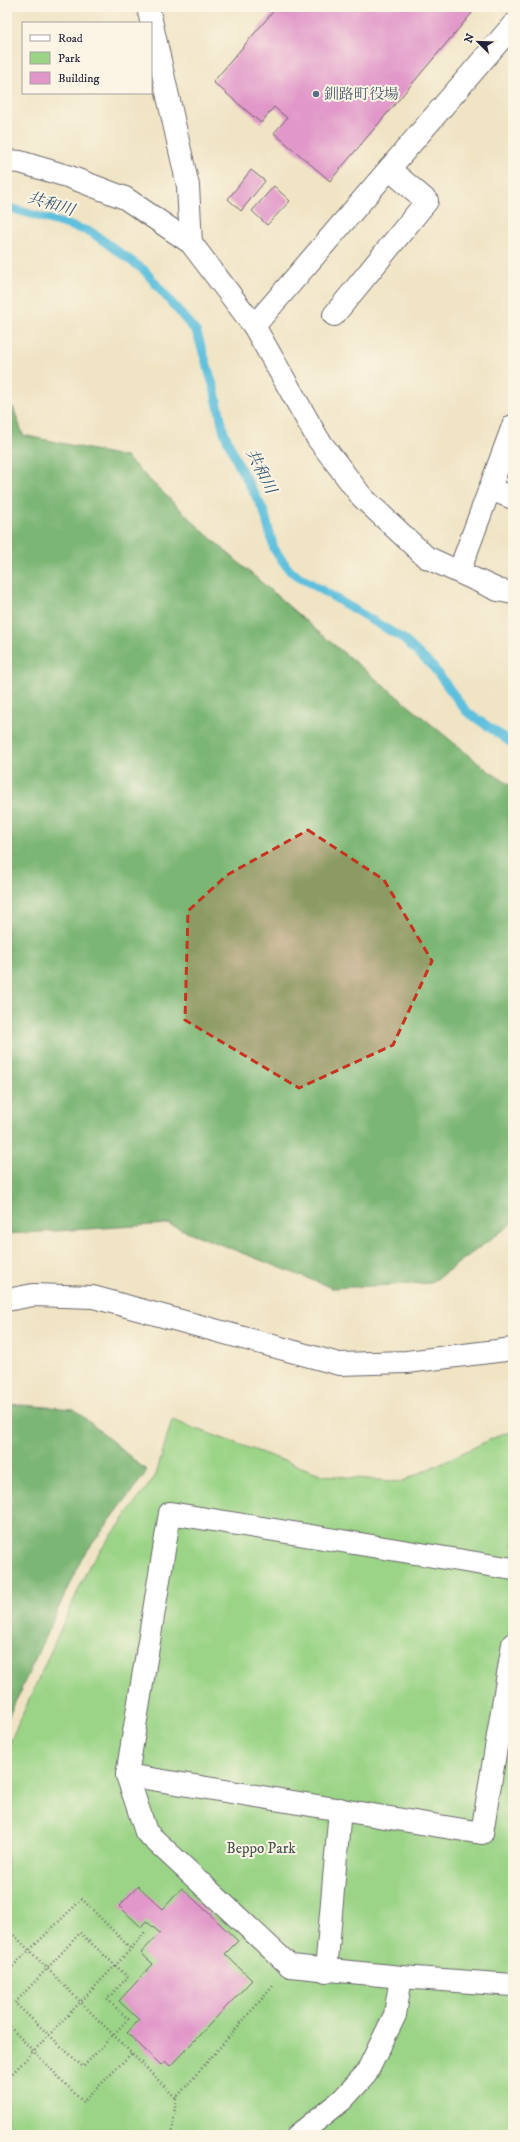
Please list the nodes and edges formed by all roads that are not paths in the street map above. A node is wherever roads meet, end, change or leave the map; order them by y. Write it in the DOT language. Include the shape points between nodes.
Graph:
graph roads {
  1 [pos="148,7"];
  2 [pos="151,22"];
  3 [pos="152,25"];
  4 [pos="513,25"];
  5 [pos="7,161"];
  6 [pos="389,169"];
  7 [pos="191,243"];
  8 [pos="334,315"];
  9 [pos="254,326"];
  10 [pos="513,426"];
  11 [pos="490,489"];
  12 [pos="513,498"];
  13 [pos="459,572"];
  14 [pos="513,593"];
  15 [pos="7,1300"];
  16 [pos="513,1349"];
  17 [pos="513,1569"];
  18 [pos="513,1644"];
  19 [pos="127,1775"];
  20 [pos="340,1809"];
  21 [pos="326,1971"];
  22 [pos="401,1978"];
  23 [pos="513,1985"];
  24 [pos="298,2135"];
  1 -- 2 [label="street"];
  3 -- 7 [label="street" via="188,186"];
  4 -- 6 [label="street"];
  5 -- 7 [label="street" via="27,164 125,198"];
  6 -- 8 [label="street" via="427,201"];
  6 -- 9 [label="street"];
  7 -- 9 [label="street"];
  9 -- 13 [label="street" via="318,439 362,496 426,557"];
  10 -- 11 [label="street"];
  11 -- 12 [label="street"];
  11 -- 13 [label="street"];
  13 -- 14 [label="street" via="498,590"];
  15 -- 16 [label="street" via="33,1295 93,1297 339,1364 407,1362"];
  17 -- 19 [label="street" via="170,1513"];
  18 -- 20 [label="street" via="482,1833"];
  19 -- 20 [label="street"];
  19 -- 21 [label="street" via="146,1832 290,1966"];
  20 -- 21 [label="street"];
  21 -- 22 [label="street"];
  22 -- 23 [label="street"];
  22 -- 24 [label="street" via="395,2015 366,2074 342,2100"];
}
